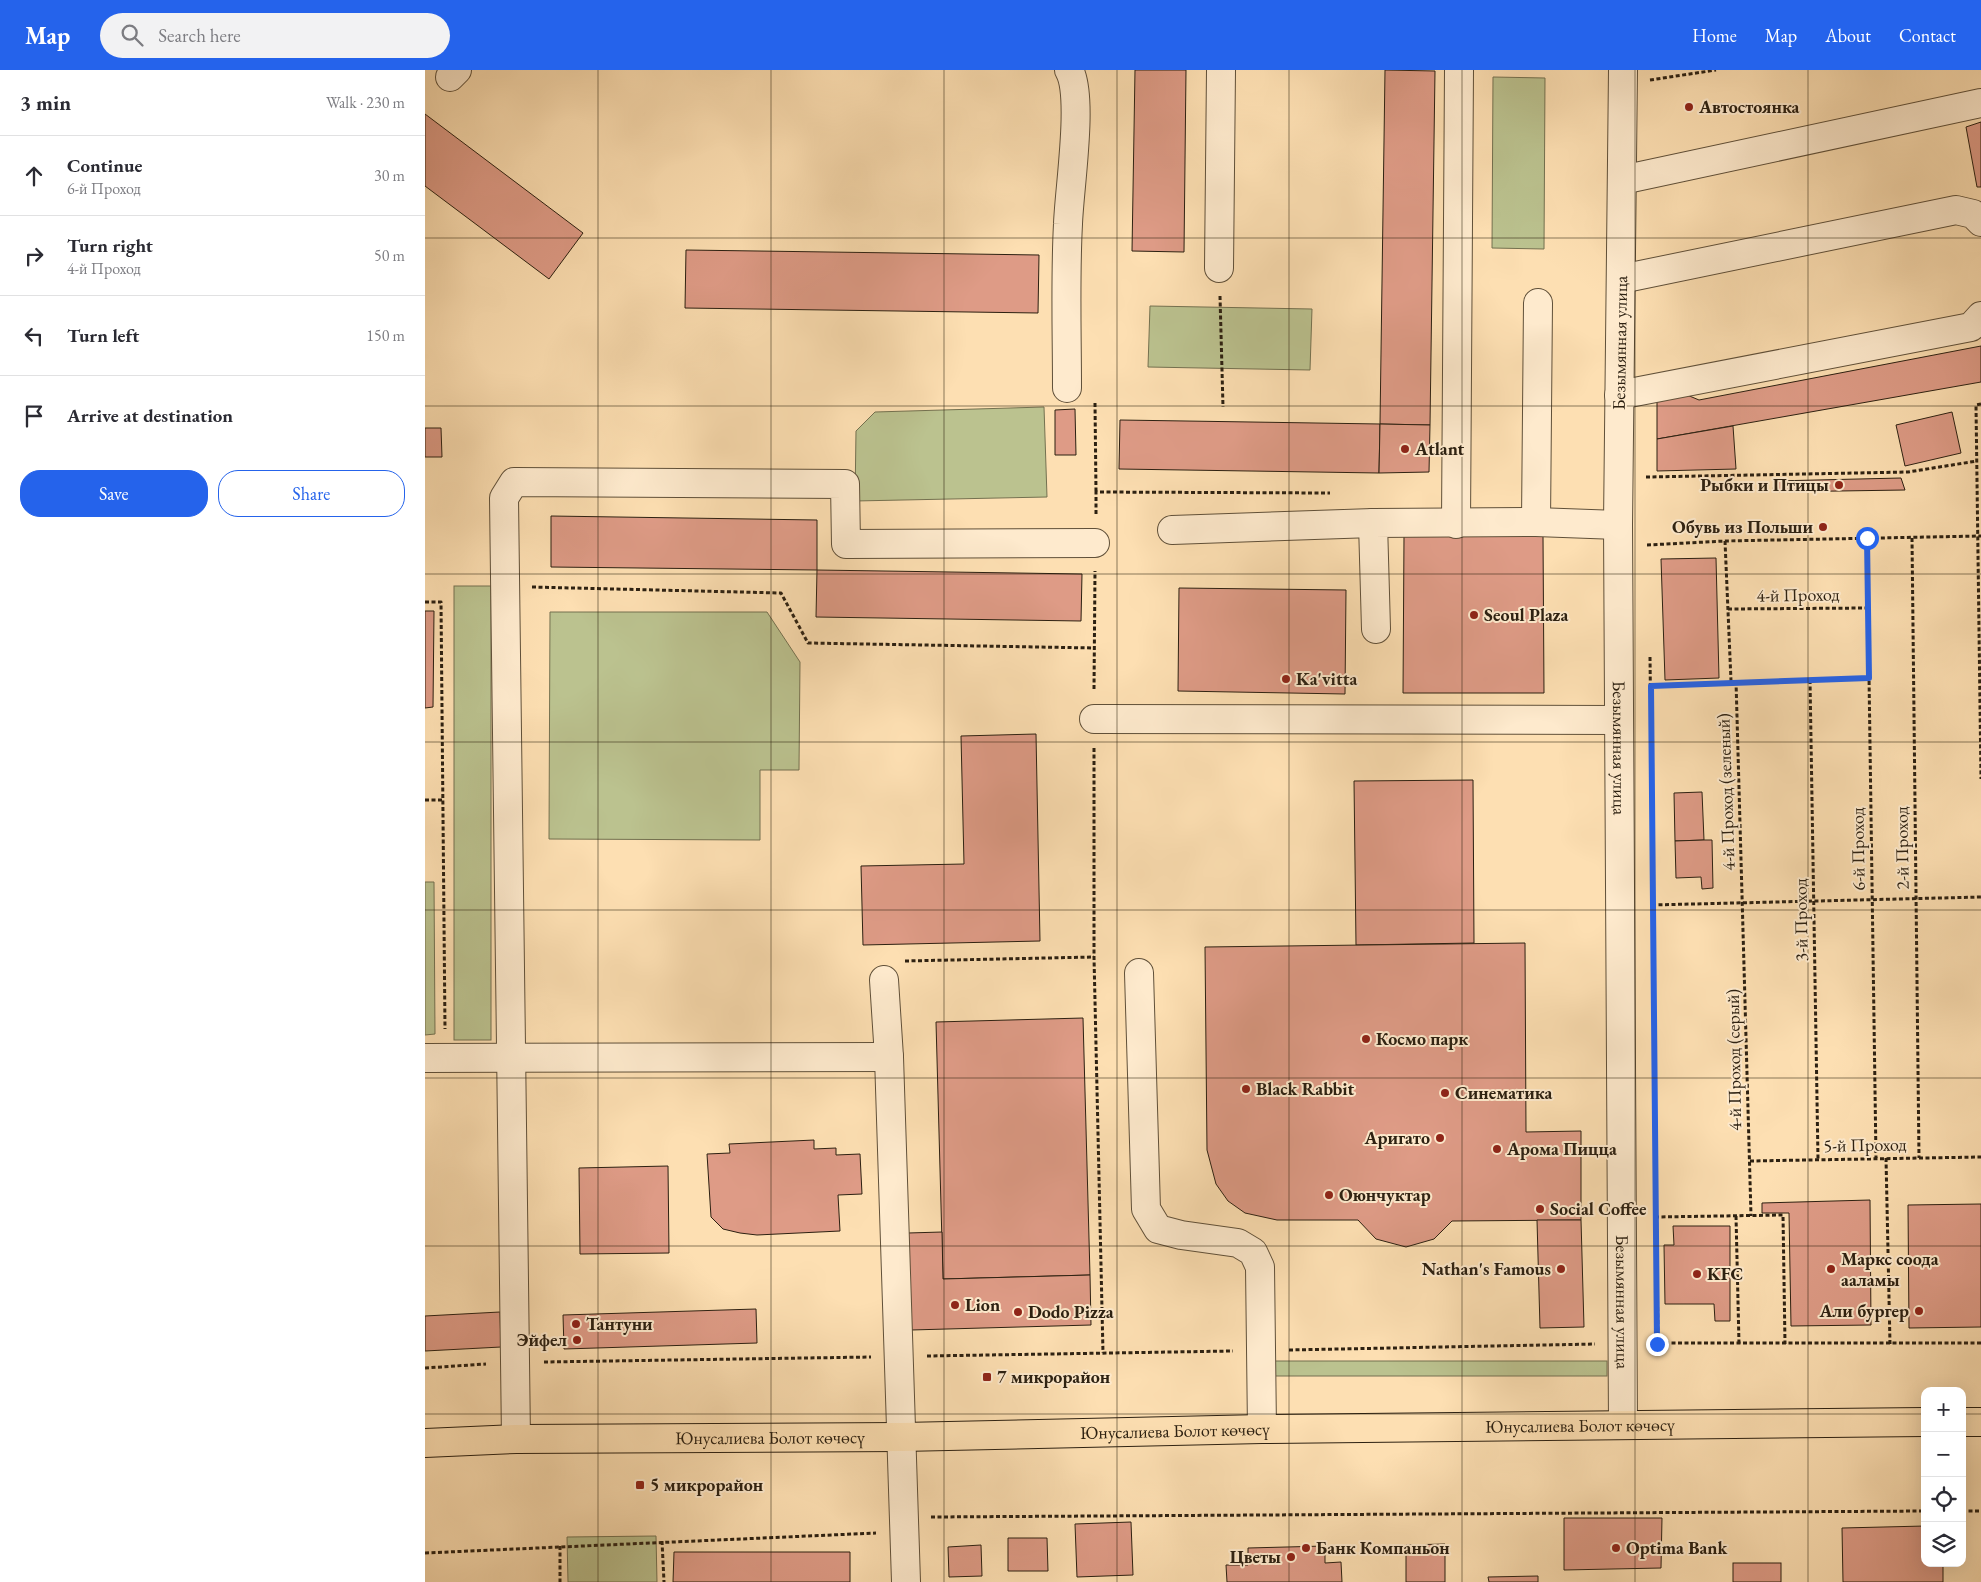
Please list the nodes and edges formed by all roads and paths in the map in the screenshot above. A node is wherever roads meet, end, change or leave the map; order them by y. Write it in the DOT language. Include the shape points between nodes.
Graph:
graph roads {
  1 [pos="1069,70"];
  2 [pos="1221,70"];
  3 [pos="1459,70"];
  4 [pos="1716,70"];
  5 [pos="1623,77"];
  6 [pos="1981,103"];
  7 [pos="1622,180"];
  8 [pos="1981,222"];
  9 [pos="1219,268"];
  10 [pos="1621,279"];
  11 [pos="1538,303"];
  12 [pos="1981,316"];
  13 [pos="1067,388"];
  14 [pos="1619,395"];
  15 [pos="1095,403"];
  16 [pos="1979,404"];
  17 [pos="1223,407"];
  18 [pos="1977,461"];
  19 [pos="1649,477"];
  20 [pos="1619,478"];
  21 [pos="1649,487"];
  22 [pos="1096,492"];
  23 [pos="1337,493"];
  24 [pos="1537,522"];
  25 [pos="1373,523"];
  26 [pos="1456,524"];
  27 [pos="1172,530"];
  28 [pos="1618,536"];
  29 [pos="1649,536"];
  30 [pos="1980,536"];
  31 [pos="1867,538"];
  32 [pos="1912,538"];
  33 [pos="1725,541"];
  34 [pos="1095,543"];
  35 [pos="1649,545"];
  36 [pos="1649,555"];
  37 [pos="532,587"];
  38 [pos="425,602"];
  39 [pos="1868,608"];
  40 [pos="1728,610"];
  41 [pos="1376,629"];
  42 [pos="1095,648"];
  43 [pos="1650,648"];
  44 [pos="1869,678"];
  45 [pos="1810,680"];
  46 [pos="1737,681"];
  47 [pos="1731,682"];
  48 [pos="1651,686"];
  49 [pos="1619,688"];
  50 [pos="1094,719"];
  51 [pos="1619,720"];
  52 [pos="1981,779"];
  53 [pos="425,800"];
  54 [pos="443,800"];
  55 [pos="1981,897"];
  56 [pos="1916,899"];
  57 [pos="1873,900"];
  58 [pos="1814,901"];
  59 [pos="1743,903"];
  60 [pos="1653,905"];
  61 [pos="1621,906"];
  62 [pos="1094,957"];
  63 [pos="1139,973"];
  64 [pos="884,980"];
  65 [pos="511,1057"];
  66 [pos="889,1057"];
  67 [pos="435,1058"];
  68 [pos="1981,1156"];
  69 [pos="1876,1158"];
  70 [pos="1886,1158"];
  71 [pos="1919,1158"];
  72 [pos="1818,1160"];
  73 [pos="1750,1161"];
  74 [pos="1736,1216"];
  75 [pos="1751,1216"];
  76 [pos="1622,1217"];
  77 [pos="1655,1217"];
  78 [pos="1623,1343"];
  79 [pos="1981,1343"];
  80 [pos="1657,1344"];
  81 [pos="1739,1344"];
  82 [pos="1785,1344"];
  83 [pos="1890,1344"];
  84 [pos="1262,1350"];
  85 [pos="1103,1353"];
  86 [pos="899,1357"];
  87 [pos="515,1362"];
  88 [pos="425,1368"];
  89 [pos="1921,1422"];
  90 [pos="1966,1422"];
  91 [pos="1981,1422"];
  92 [pos="1623,1425"];
  93 [pos="1262,1429"];
  94 [pos="902,1437"];
  95 [pos="516,1439"];
  96 [pos="425,1443"];
  97 [pos="1921,1511"];
  98 [pos="1966,1511"];
  99 [pos="1981,1511"];
  100 [pos="904,1532"];
  101 [pos="661,1541"];
  102 [pos="560,1546"];
  103 [pos="425,1553"];
  104 [pos="560,1582"];
  105 [pos="664,1582"];
  106 [pos="906,1582"];
  1 -- 13 [label="street" via="1076,97 1067,225"];
  2 -- 9 [label="street"];
  3 -- 26 [label="street"];
  4 -- 5 [label="path"];
  5 -- 7 [label="street, Безымянная улица"];
  6 -- 7 [label="street"];
  7 -- 10 [label="street, Безымянная улица"];
  8 -- 10 [label="street" via="1973,214 1957,210"];
  9 -- 17 [label="path"];
  10 -- 14 [label="street, Безымянная улица"];
  11 -- 24 [label="street"];
  12 -- 14 [label="street" via="1971,327"];
  14 -- 20 [label="street, Безымянная улица"];
  15 -- 22 [label="path"];
  16 -- 18 [label="path"];
  18 -- 19 [label="path" via="1908,472"];
  18 -- 30 [label="path"];
  19 -- 20 [label="path"];
  19 -- 21 [label="path"];
  20 -- 28 [label="street, Безымянная улица"];
  22 -- 23 [label="path"];
  22 -- 34 [label="path"];
  24 -- 26 [label="street"];
  24 -- 28 [label="street"];
  25 -- 26 [label="street"];
  25 -- 27 [label="street"];
  25 -- 41 [label="street"];
  28 -- 35 [label="path"];
  28 -- 49 [label="street, Безымянная улица"];
  29 -- 35 [label="path"];
  30 -- 32 [label="path"];
  30 -- 52 [label="path"];
  31 -- 32 [label="path"];
  31 -- 33 [label="path"];
  31 -- 39 [label="path, 6-й Проход"];
  32 -- 56 [label="path, 2-й Проход"];
  33 -- 35 [label="path"];
  33 -- 40 [label="path"];
  34 -- 42 [label="path"];
  34 -- 65 [label="street" via="846,544 845,484 515,482 504,498"];
  35 -- 36 [label="path"];
  37 -- 42 [label="path" via="781,593 808,643"];
  38 -- 54 [label="path" via="441,602"];
  39 -- 40 [label="path, 4-й Проход"];
  39 -- 44 [label="path, 6-й Проход"];
  40 -- 47 [label="path"];
  42 -- 50 [label="path"];
  43 -- 48 [label="path"];
  44 -- 45 [label="path"];
  44 -- 57 [label="path, 6-й Проход"];
  45 -- 46 [label="path"];
  45 -- 58 [label="path, 3-й Проход"];
  46 -- 47 [label="path"];
  46 -- 59 [label="path, 4-й Проход (зеленый)"];
  47 -- 48 [label="path"];
  48 -- 49 [label="path"];
  48 -- 60 [label="path"];
  49 -- 51 [label="street, Безымянная улица"];
  50 -- 51 [label="street"];
  50 -- 62 [label="path"];
  51 -- 61 [label="street, Безымянная улица"];
  53 -- 54 [label="path"];
  54 -- 67 [label="path"];
  55 -- 56 [label="path"];
  56 -- 57 [label="path"];
  56 -- 71 [label="path, 2-й Проход"];
  57 -- 58 [label="path"];
  57 -- 69 [label="path, 6-й Проход"];
  58 -- 59 [label="path"];
  58 -- 72 [label="path, 3-й Проход"];
  59 -- 60 [label="path"];
  59 -- 73 [label="path, 4-й Проход (серый)"];
  60 -- 61 [label="path"];
  60 -- 77 [label="path"];
  61 -- 76 [label="street, Безымянная улица"];
  62 -- 64 [label="path" via="883,961"];
  62 -- 85 [label="path"];
  63 -- 84 [label="street" via="1146,1209 1158,1228 1181,1235 1238,1243 1253,1252 1260,1267"];
  64 -- 66 [label="street"];
  65 -- 66 [label="street"];
  65 -- 67 [label="street"];
  65 -- 87 [label="street"];
  66 -- 86 [label="street"];
  68 -- 71 [label="path, 5-й Проход"];
  69 -- 70 [label="path, 5-й Проход"];
  69 -- 72 [label="path, 5-й Проход"];
  70 -- 71 [label="path, 5-й Проход"];
  70 -- 83 [label="path"];
  72 -- 73 [label="path, 5-й Проход"];
  73 -- 75 [label="path, 4-й Проход (серый)"];
  74 -- 75 [label="path"];
  74 -- 77 [label="path"];
  74 -- 81 [label="path"];
  75 -- 82 [label="path" via="1783,1215"];
  76 -- 77 [label="path"];
  76 -- 78 [label="street, Безымянная улица"];
  77 -- 80 [label="path"];
  78 -- 80 [label="path"];
  78 -- 84 [label="path"];
  78 -- 92 [label="street, Безымянная улица"];
  79 -- 83 [label="path"];
  80 -- 81 [label="path"];
  81 -- 82 [label="path"];
  82 -- 83 [label="path"];
  84 -- 85 [label="path"];
  84 -- 93 [label="street"];
  85 -- 86 [label="path"];
  86 -- 87 [label="path"];
  86 -- 94 [label="street"];
  87 -- 88 [label="path"];
  87 -- 95 [label="street"];
  89 -- 92 [label="main road, Юнусалиева Болот көчөсү"];
  90 -- 91 [label="main road"];
  92 -- 93 [label="main road, Юнусалиева Болот көчөсү"];
  93 -- 94 [label="main road, Юнусалиева Болот көчөсү"];
  94 -- 95 [label="main road, Юнусалиева Болот көчөсү"];
  94 -- 100 [label="street"];
  95 -- 96 [label="main road, Юнусалиева Болот көчөсү"];
  97 -- 100 [label="path" via="931,1517"];
  98 -- 99 [label="path"];
  100 -- 101 [label="path"];
  100 -- 106 [label="street"];
  101 -- 102 [label="path"];
  101 -- 105 [label="path"];
  102 -- 103 [label="path"];
  102 -- 104 [label="path"];
}
